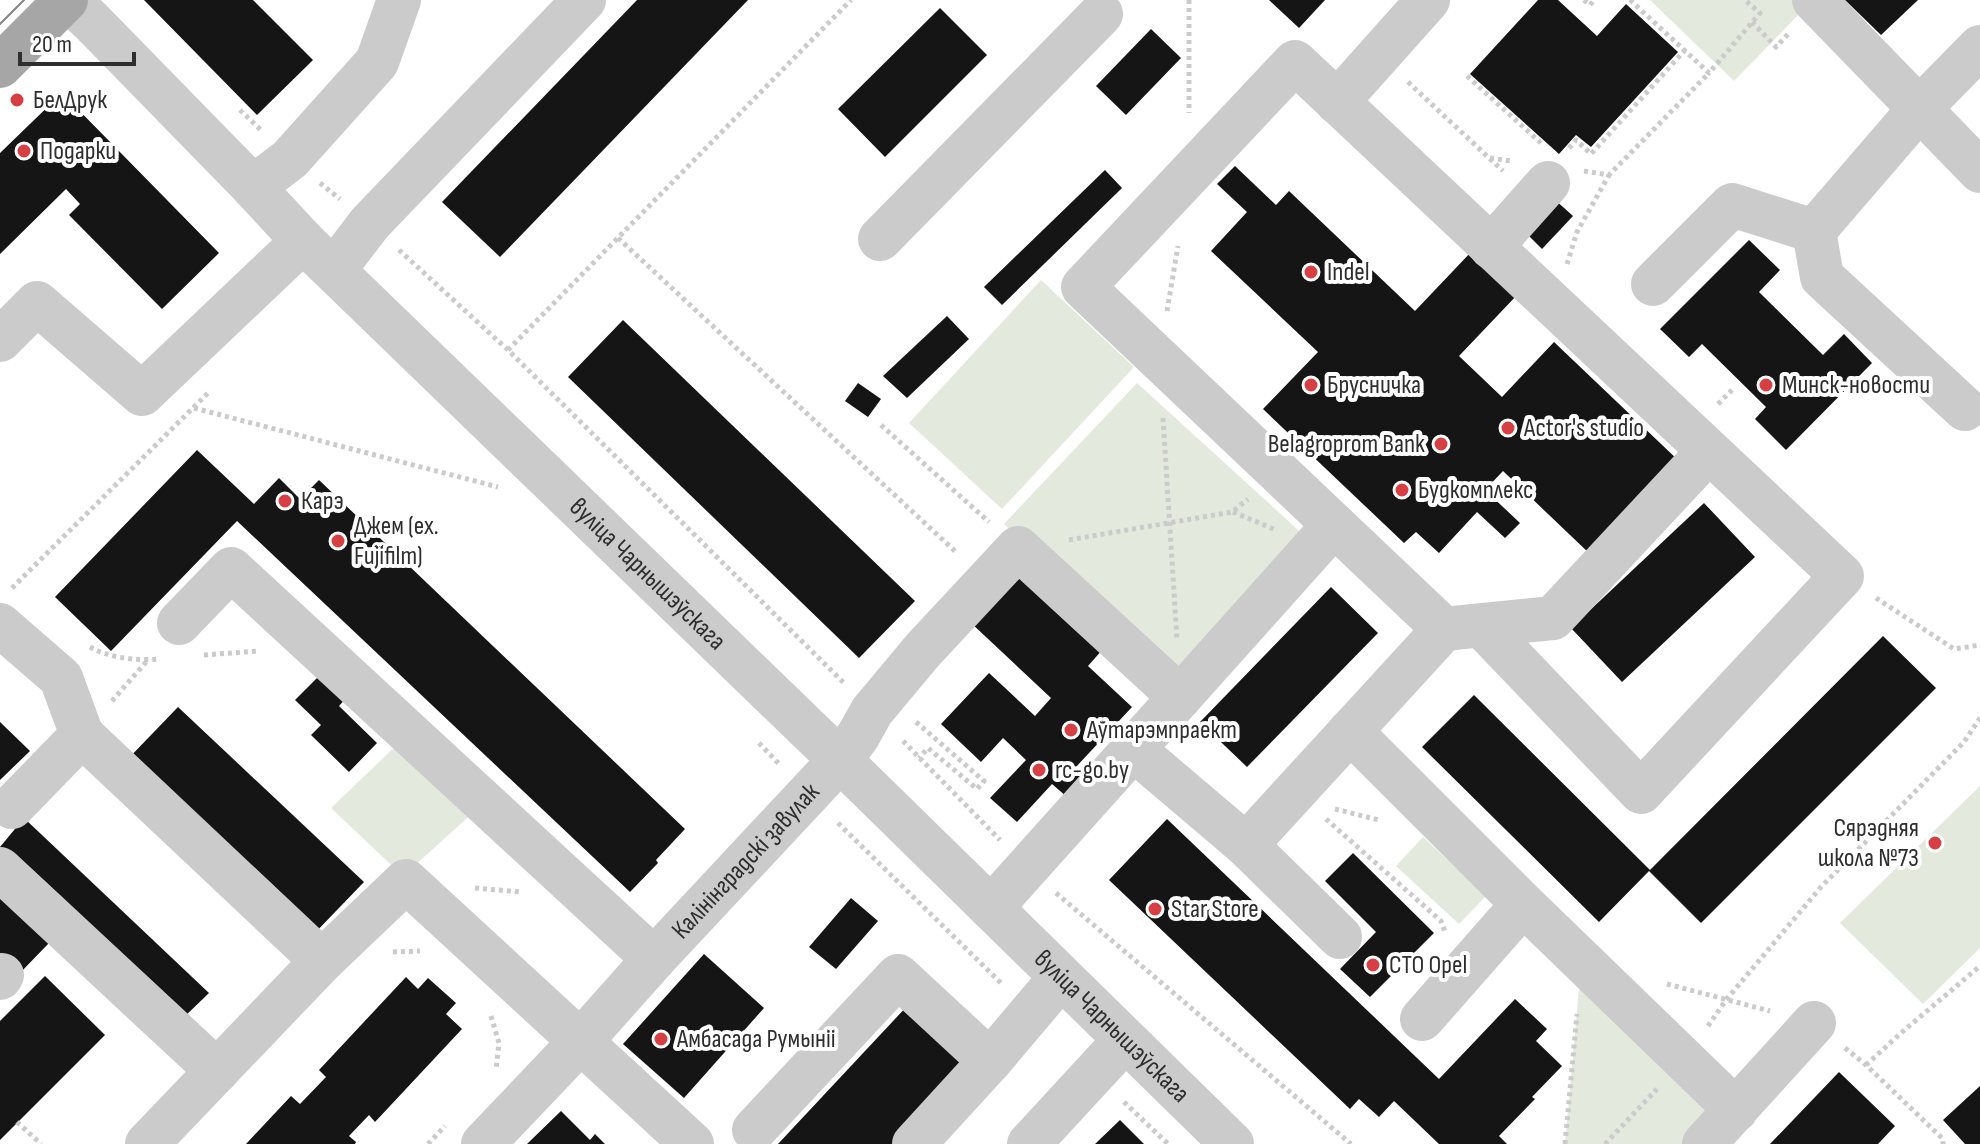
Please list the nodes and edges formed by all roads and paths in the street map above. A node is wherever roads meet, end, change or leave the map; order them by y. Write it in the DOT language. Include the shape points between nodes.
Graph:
graph roads {
  1 [pos="67,0"];
  2 [pos="399,0"];
  3 [pos="584,0"];
  4 [pos="851,0"];
  5 [pos="1189,0"];
  6 [pos="1428,0"];
  7 [pos="1584,0"];
  8 [pos="1594,0"];
  9 [pos="1630,0"];
  10 [pos="1745,0"];
  11 [pos="1101,5"];
  12 [pos="1803,14"];
  13 [pos="1751,22"];
  14 [pos="1980,47"];
  15 [pos="1685,50"];
  16 [pos="0,66"];
  17 [pos="1709,73"];
  18 [pos="1467,76"];
  19 [pos="1408,82"];
  20 [pos="1337,102"];
  21 [pos="236,106"];
  22 [pos="1920,108"];
  23 [pos="1490,158"];
  24 [pos="290,159"];
  25 [pos="1549,169"];
  26 [pos="1980,171"];
  27 [pos="1189,175"];
  28 [pos="1609,175"];
  29 [pos="253,187"];
  30 [pos="370,223"];
  31 [pos="1814,231"];
  32 [pos="618,238"];
  33 [pos="880,239"];
  34 [pos="1491,247"];
  35 [pos="318,255"];
  36 [pos="1653,284"];
  37 [pos="1554,306"];
  38 [pos="0,340"];
  39 [pos="508,350"];
  40 [pos="1158,358"];
  41 [pos="214,387"];
  42 [pos="193,408"];
  43 [pos="1965,409"];
  44 [pos="881,425"];
  45 [pos="1708,452"];
  46 [pos="1280,474"];
  47 [pos="506,489"];
  48 [pos="1171,522"];
  49 [pos="1334,525"];
  50 [pos="1001,567"];
  51 [pos="1842,576"];
  52 [pos="1,611"];
  53 [pos="179,623"];
  54 [pos="1463,628"];
  55 [pos="1980,645"];
  56 [pos="1180,697"];
  57 [pos="892,715"];
  58 [pos="1980,718"];
  59 [pos="1350,731"];
  60 [pos="82,735"];
  61 [pos="1133,749"];
  62 [pos="919,758"];
  63 [pos="840,760"];
  64 [pos="1295,792"];
  65 [pos="12,807"];
  66 [pos="1246,845"];
  67 [pos="1027,868"];
  68 [pos="0,869"];
  69 [pos="406,881"];
  70 [pos="524,892"];
  71 [pos="1523,904"];
  72 [pos="991,908"];
  73 [pos="1340,937"];
  74 [pos="421,951"];
  75 [pos="393,952"];
  76 [pos="654,959"];
  77 [pos="322,961"];
  78 [pos="1980,966"];
  79 [pos="1061,977"];
  80 [pos="1459,977"];
  81 [pos="490,1010"];
  82 [pos="1422,1019"];
  83 [pos="1814,1023"];
  84 [pos="1125,1040"];
  85 [pos="581,1041"];
  86 [pos="1685,1060"];
  87 [pos="990,1061"];
  88 [pos="1866,1065"];
  89 [pos="217,1071"];
  90 [pos="496,1074"];
  91 [pos="1736,1110"];
  92 [pos="17,1122"];
  93 [pos="754,1130"];
  94 [pos="465,1134"];
  95 [pos="41,1144"];
  96 [pos="147,1144"];
  97 [pos="428,1144"];
  98 [pos="692,1144"];
  99 [pos="914,1144"];
  100 [pos="1029,1144"];
  101 [pos="1232,1144"];
  102 [pos="1351,1144"];
  103 [pos="1605,1144"];
  104 [pos="1704,1144"];
  1 -- 16 [label="main road"];
  1 -- 29 [label="street, вуліца Чарнышэўскага"];
  2 -- 24 [label="street" via="377,62"];
  3 -- 30 [label="street"];
  4 -- 32 [label="path"];
  5 -- 27 [label="path"];
  6 -- 20 [label="street"];
  7 -- 8 [label="path" via="1590,5"];
  9 -- 15 [label="path"];
  10 -- 13 [label="path" via="1760,13"];
  11 -- 33 [label="street"];
  12 -- 13 [label="path" via="1776,47"];
  12 -- 22 [label="street"];
  13 -- 17 [label="path"];
  14 -- 22 [label="street"];
  15 -- 17 [label="path"];
  15 -- 25 [label="path" via="1591,154 1576,140"];
  17 -- 28 [label="path"];
  18 -- 25 [label="path"];
  19 -- 23 [label="path"];
  20 -- 27 [label="street" via="1295,62"];
  20 -- 34 [label="street"];
  21 -- 24 [label="path"];
  22 -- 26 [label="street"];
  22 -- 31 [label="street"];
  23 -- 25 [label="path"];
  23 -- 25 [label="path"];
  24 -- 29 [label="street"];
  24 -- 30 [label="path"];
  25 -- 28 [label="path"];
  25 -- 34 [label="street"];
  27 -- 40 [label="street" via="1083,287"];
  28 -- 37 [label="path" via="1577,232"];
  29 -- 35 [label="street, вуліца Чарнышэўскага"];
  30 -- 35 [label="street"];
  30 -- 39 [label="path"];
  31 -- 36 [label="street" via="1732,205"];
  31 -- 43 [label="street" via="1822,277"];
  32 -- 39 [label="path"];
  32 -- 50 [label="path"];
  34 -- 37 [label="street"];
  35 -- 38 [label="street" via="142,394 37,303"];
  35 -- 63 [label="street, вуліца Чарнышэўскага"];
  37 -- 45 [label="street"];
  39 -- 57 [label="path"];
  40 -- 46 [label="street"];
  40 -- 48 [label="path"];
  41 -- 42 [label="path"];
  42 -- 47 [label="path"];
  42 -- 52 [label="path"];
  44 -- 50 [label="path"];
  45 -- 51 [label="street"];
  45 -- 54 [label="street" via="1553,618"];
  46 -- 48 [label="path" via="1232,512"];
  46 -- 49 [label="street"];
  48 -- 50 [label="path"];
  48 -- 56 [label="path"];
  49 -- 54 [label="street"];
  49 -- 56 [label="street"];
  50 -- 56 [label="street"];
  50 -- 57 [label="street, Калінінградскі завулак" via="923,650"];
  51 -- 54 [label="street" via="1641,792"];
  51 -- 55 [label="path" via="1954,649"];
  52 -- 60 [label="street" via="61,678"];
  53 -- 60 [label="path"];
  53 -- 76 [label="street" via="231,569"];
  54 -- 59 [label="street"];
  56 -- 61 [label="street"];
  57 -- 62 [label="path"];
  57 -- 62 [label="path" via="984,781 977,789 928,748"];
  57 -- 63 [label="street, Калінінградскі завулак" via="858,736"];
  58 -- 86 [label="path" via="1964,742 1821,887 1726,1000"];
  59 -- 64 [label="street"];
  59 -- 71 [label="street"];
  60 -- 65 [label="street"];
  60 -- 77 [label="street"];
  61 -- 66 [label="street"];
  61 -- 67 [label="street"];
  62 -- 67 [label="path"];
  63 -- 72 [label="street, вуліца Чарнышэўскага"];
  63 -- 76 [label="street, Калінінградскі завулак"];
  64 -- 66 [label="street"];
  64 -- 80 [label="path" via="1441,921"];
  66 -- 73 [label="street"];
  67 -- 72 [label="street"];
  67 -- 102 [label="path"];
  68 -- 89 [label="street"];
  69 -- 70 [label="path"];
  69 -- 77 [label="street"];
  69 -- 85 [label="street"];
  71 -- 80 [label="street"];
  71 -- 86 [label="street"];
  72 -- 79 [label="street, вуліца Чарнышэўскага"];
  74 -- 75 [label="path"];
  76 -- 85 [label="street, Калінінградскі завулак"];
  77 -- 89 [label="street"];
  78 -- 88 [label="path"];
  79 -- 84 [label="street, вуліца Чарнышэўскага"];
  79 -- 87 [label="street"];
  80 -- 82 [label="street"];
  81 -- 90 [label="path" via="499,1043"];
  83 -- 91 [label="street"];
  84 -- 100 [label="street"];
  84 -- 101 [label="street, вуліца Чарнышэўскага"];
  85 -- 94 [label="street, Калінінградскі завулак"];
  85 -- 98 [label="street"];
  86 -- 91 [label="street"];
  86 -- 103 [label="path"];
  87 -- 93 [label="street" via="898,976"];
  87 -- 99 [label="street"];
  89 -- 96 [label="street"];
  91 -- 104 [label="street"];
  92 -- 95 [label="path"];
  94 -- 97 [label="path"];
}
